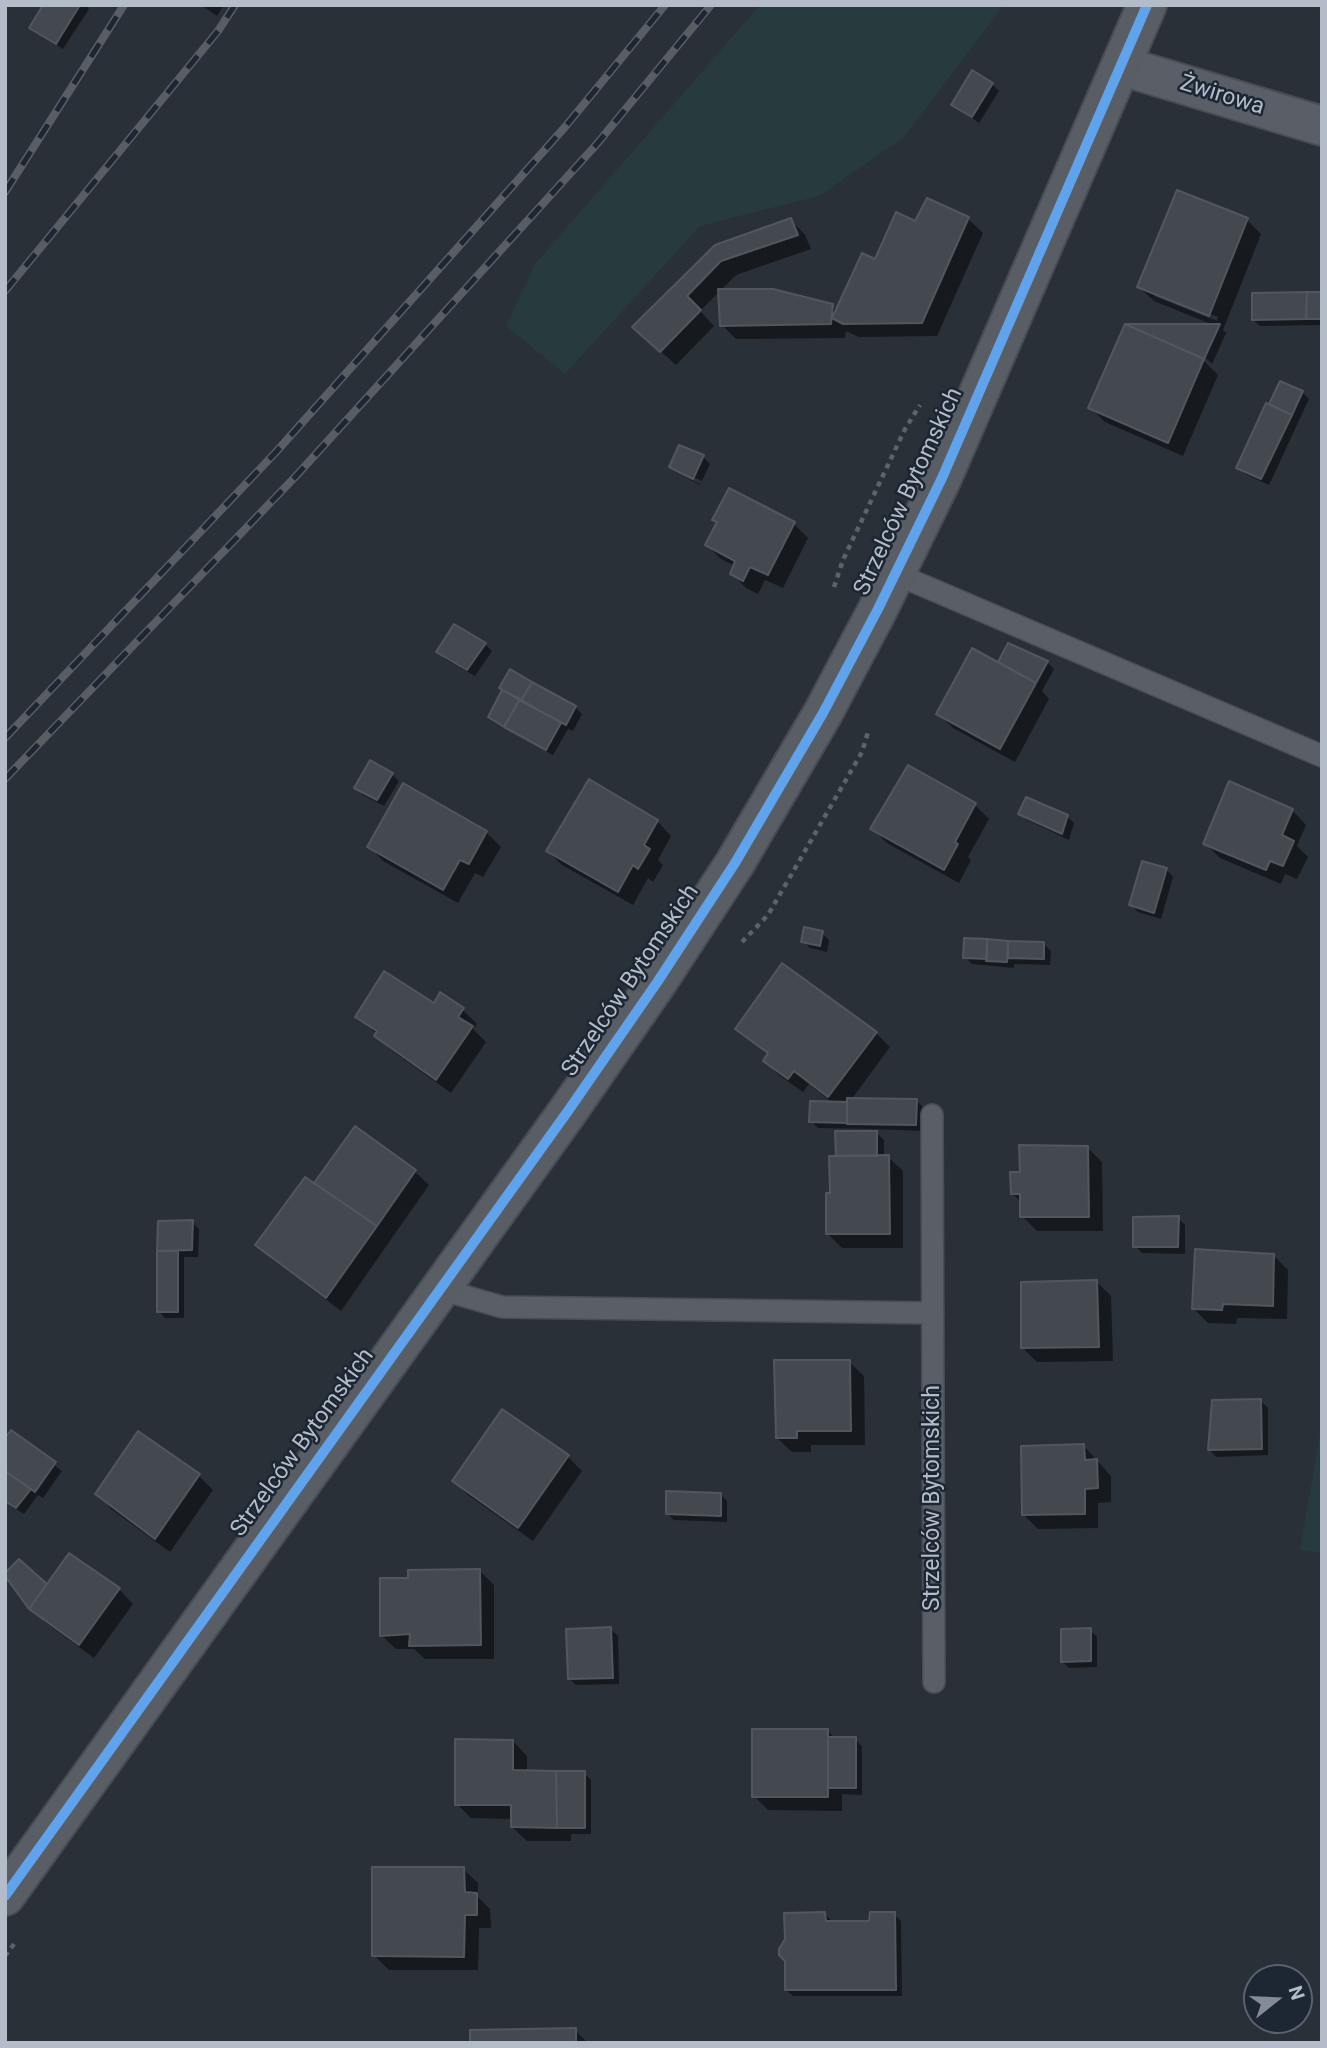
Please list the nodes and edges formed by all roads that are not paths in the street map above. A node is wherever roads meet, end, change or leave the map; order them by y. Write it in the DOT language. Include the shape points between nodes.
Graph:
graph roads {
  1 [pos="1147,5"];
  2 [pos="1122,66"];
  3 [pos="1322,126"];
  4 [pos="896,574"];
  5 [pos="1322,756"];
  6 [pos="932,1115"];
  7 [pos="440,1289"];
  8 [pos="933,1313"];
  9 [pos="933,1682"];
  10 [pos="5,1896"];
  1 -- 2 [label="street, Strzelców Bytomskich"];
  2 -- 3 [label="street, Żwirowa"];
  2 -- 4 [label="street, Strzelców Bytomskich"];
  4 -- 5 [label="lane"];
  4 -- 7 [label="street, Strzelców Bytomskich" via="775,798 696,924"];
  6 -- 8 [label="lane, Strzelców Bytomskich"];
  7 -- 8 [label="lane" via="502,1307"];
  7 -- 10 [label="street, Strzelców Bytomskich"];
  8 -- 9 [label="lane, Strzelców Bytomskich"];
}
